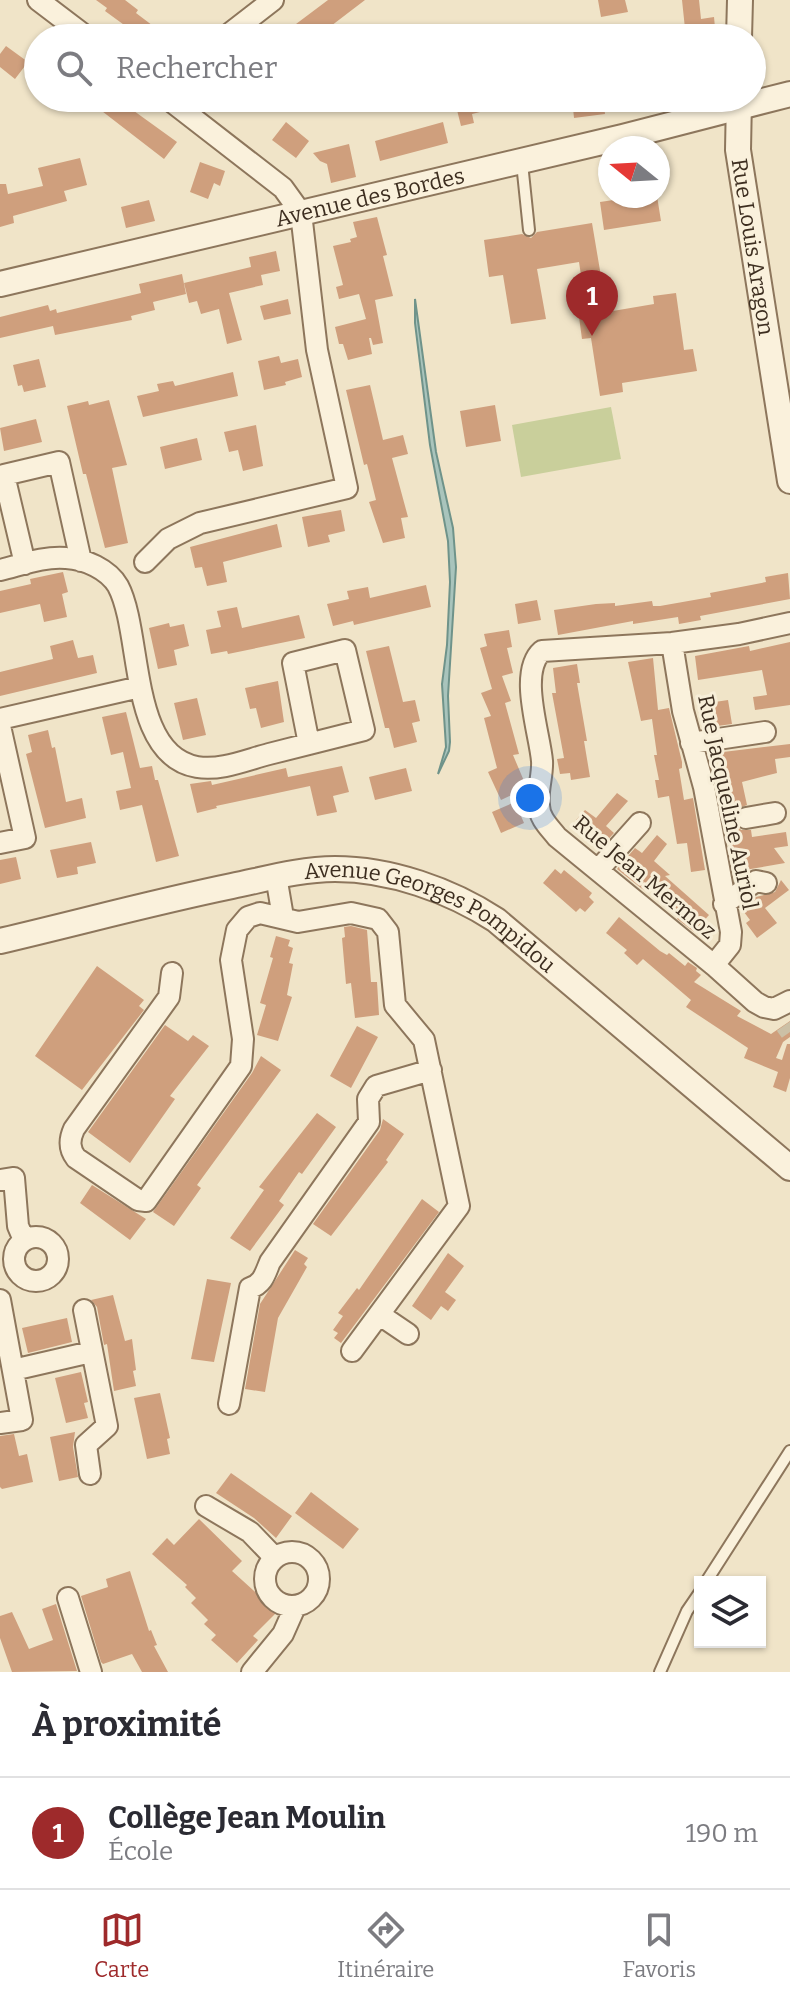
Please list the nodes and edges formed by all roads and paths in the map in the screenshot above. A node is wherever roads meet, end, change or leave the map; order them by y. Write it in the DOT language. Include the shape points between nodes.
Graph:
graph roads {
  1 [pos="38,0"];
  2 [pos="273,0"];
  3 [pos="740,0"];
  4 [pos="70,24"];
  5 [pos="242,24"];
  6 [pos="739,24"];
  7 [pos="790,94"];
  8 [pos="766,98"];
  9 [pos="185,112"];
  10 [pos="702,112"];
  11 [pos="739,112"];
  12 [pos="522,161"];
  13 [pos="301,213"];
  14 [pos="529,230"];
  15 [pos="0,284"];
  16 [pos="790,481"];
  17 [pos="3,483"];
  18 [pos="81,561"];
  19 [pos="145,562"];
  20 [pos="25,564"];
  21 [pos="0,570"];
  22 [pos="790,623"];
  23 [pos="672,643"];
  24 [pos="140,687"];
  25 [pos="0,719"];
  26 [pos="0,726"];
  27 [pos="765,732"];
  28 [pos="691,743"];
  29 [pos="309,744"];
  30 [pos="8,796"];
  31 [pos="775,813"];
  32 [pos="640,823"];
  33 [pos="710,826"];
  34 [pos="0,843"];
  35 [pos="598,870"];
  36 [pos="264,879"];
  37 [pos="766,883"];
  38 [pos="724,904"];
  39 [pos="260,913"];
  40 [pos="283,917"];
  41 [pos="0,941"];
  42 [pos="714,965"];
  43 [pos="172,973"];
  44 [pos="783,1011"];
  45 [pos="431,1070"];
  46 [pos="790,1168"];
  47 [pos="0,1180"];
  48 [pos="24,1240"];
  49 [pos="17,1271"];
  50 [pos="0,1287"];
  51 [pos="0,1300"];
  52 [pos="84,1310"];
  53 [pos="380,1315"];
  54 [pos="408,1334"];
  55 [pos="352,1351"];
  56 [pos="91,1352"];
  57 [pos="13,1370"];
  58 [pos="229,1404"];
  59 [pos="0,1423"];
  60 [pos="790,1451"];
  61 [pos="90,1474"];
  62 [pos="206,1506"];
  63 [pos="275,1558"];
  64 [pos="710,1576"];
  65 [pos="68,1598"];
  66 [pos="694,1601"];
  67 [pos="295,1607"];
  68 [pos="91,1672"];
  69 [pos="252,1672"];
  70 [pos="660,1672"];
  1 -- 4 [label="street"];
  2 -- 5 [label="street"];
  3 -- 6 [label="street"];
  7 -- 8 [label="street, Avenue des Bordes"];
  9 -- 13 [label="street" via="283,188"];
  10 -- 12 [label="street, Avenue des Bordes"];
  11 -- 16 [label="street, Rue Louis Aragon" via="738,150"];
  12 -- 13 [label="street, Avenue des Bordes"];
  12 -- 14 [label="lane"];
  13 -- 15 [label="street, Avenue des Bordes"];
  13 -- 19 [label="street" via="317,350 347,488 200,523 168,539"];
  17 -- 18 [label="street" via="4,475 59,462"];
  17 -- 20 [label="street"];
  18 -- 20 [label="street" via="62,557"];
  18 -- 24 [label="street" via="118,586"];
  20 -- 21 [label="street"];
  22 -- 23 [label="street, Rue Jean Mermoz"];
  23 -- 28 [label="street, Rue Jacqueline Auriol"];
  23 -- 35 [label="street, Rue Jean Mermoz" via="542,651 535,660 532,711 542,762 542,820"];
  24 -- 25 [label="street"];
  24 -- 29 [label="street" via="159,741 183,763 220,767"];
  26 -- 30 [label="street"];
  27 -- 28 [label="street"];
  28 -- 33 [label="street, Rue Jacqueline Auriol"];
  29 -- 29 [label="street" via="364,730 345,650 293,663"];
  30 -- 34 [label="street" via="25,838"];
  31 -- 33 [label="street"];
  32 -- 35 [label="street"];
  33 -- 38 [label="street, Rue Jacqueline Auriol"];
  35 -- 42 [label="street, Rue Jean Mermoz"];
  36 -- 39 [label="street"];
  36 -- 40 [label="street"];
  36 -- 41 [label="street, Avenue Georges Pompidou"];
  36 -- 46 [label="street, Avenue Georges Pompidou" via="336,869 367,872 423,885 474,906"];
  37 -- 38 [label="street" via="756,881"];
  38 -- 42 [label="street, Rue Jacqueline Auriol" via="731,942"];
  39 -- 40 [label="street"];
  39 -- 43 [label="street" via="237,930 231,960 243,1039 241,1066 146,1201 138,1200 76,1158 70,1140 169,997"];
  40 -- 45 [label="street" via="298,922 351,913 378,919 388,932 395,1005 424,1040"];
  42 -- 44 [label="street, Rue Jean Mermoz" via="755,1002"];
  45 -- 53 [label="street" via="459,1206"];
  45 -- 58 [label="street" via="376,1086 368,1099 369,1122 270,1262 264,1279 250,1288"];
  47 -- 48 [label="street" via="14,1178"];
  48 -- 49 [label="street" via="15,1252"];
  48 -- 49 [label="street" via="48,1240 58,1263 52,1275 38,1281"];
  49 -- 50 [label="street"];
  51 -- 57 [label="street"];
  52 -- 56 [label="street"];
  53 -- 54 [label="street"];
  53 -- 55 [label="street"];
  56 -- 57 [label="street"];
  56 -- 61 [label="street" via="107,1426 86,1445"];
  57 -- 59 [label="street" via="22,1420"];
  60 -- 64 [label="lane"];
  62 -- 63 [label="street" via="250,1532"];
  63 -- 67 [label="street" via="266,1571 267,1590 277,1602"];
  63 -- 67 [label="street" via="294,1551 317,1566 317,1591"];
  65 -- 68 [label="street"];
  66 -- 70 [label="lane"];
  67 -- 69 [label="street" via="283,1634"];
}
